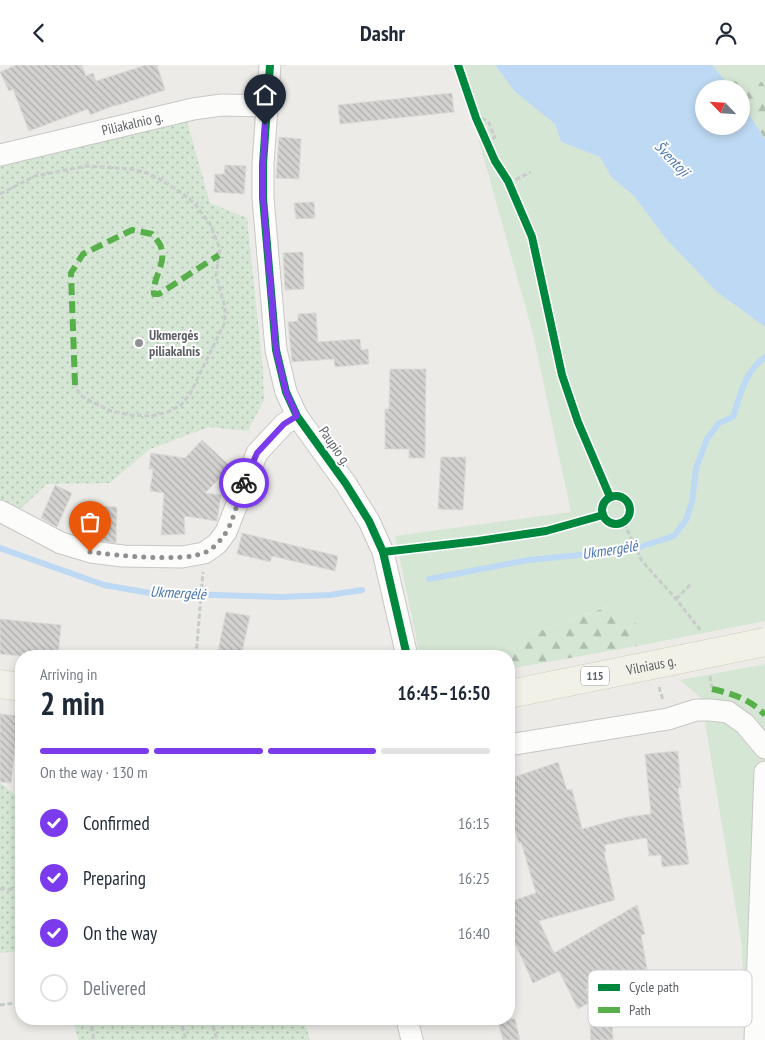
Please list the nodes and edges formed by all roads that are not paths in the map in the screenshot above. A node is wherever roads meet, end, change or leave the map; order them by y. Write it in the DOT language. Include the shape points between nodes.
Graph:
graph roads {
  1 [pos="270,65"];
  2 [pos="266,106"];
  3 [pos="0,155"];
  4 [pos="297,416"];
  5 [pos="0,511"];
  6 [pos="765,642"];
  7 [pos="406,650"];
  8 [pos="0,684"];
  9 [pos="15,686"];
  10 [pos="515,693"];
  11 [pos="515,744"];
  12 [pos="765,748"];
  13 [pos="765,772"];
  14 [pos="408,1025"];
  15 [pos="412,1040"];
  16 [pos="755,1040"];
  1 -- 2 [label="street, Paupio g."];
  2 -- 3 [label="street, Piliakalnio g." via="222,105 193,109"];
  2 -- 4 [label="street, Paupio g." via="263,198 276,350 286,392"];
  4 -- 5 [label="street" via="284,424 257,453 226,532 204,553 182,557 90,552 61,543"];
  4 -- 7 [label="street, Paupio g." via="369,521 383,552"];
  6 -- 10 [label="main road, Vilniaus g. / 115, bridge"];
  8 -- 9 [label="main road"];
  11 -- 12 [label="street" via="710,710 728,712 745,724"];
  13 -- 16 [label="street"];
  14 -- 15 [label="street"];
}
